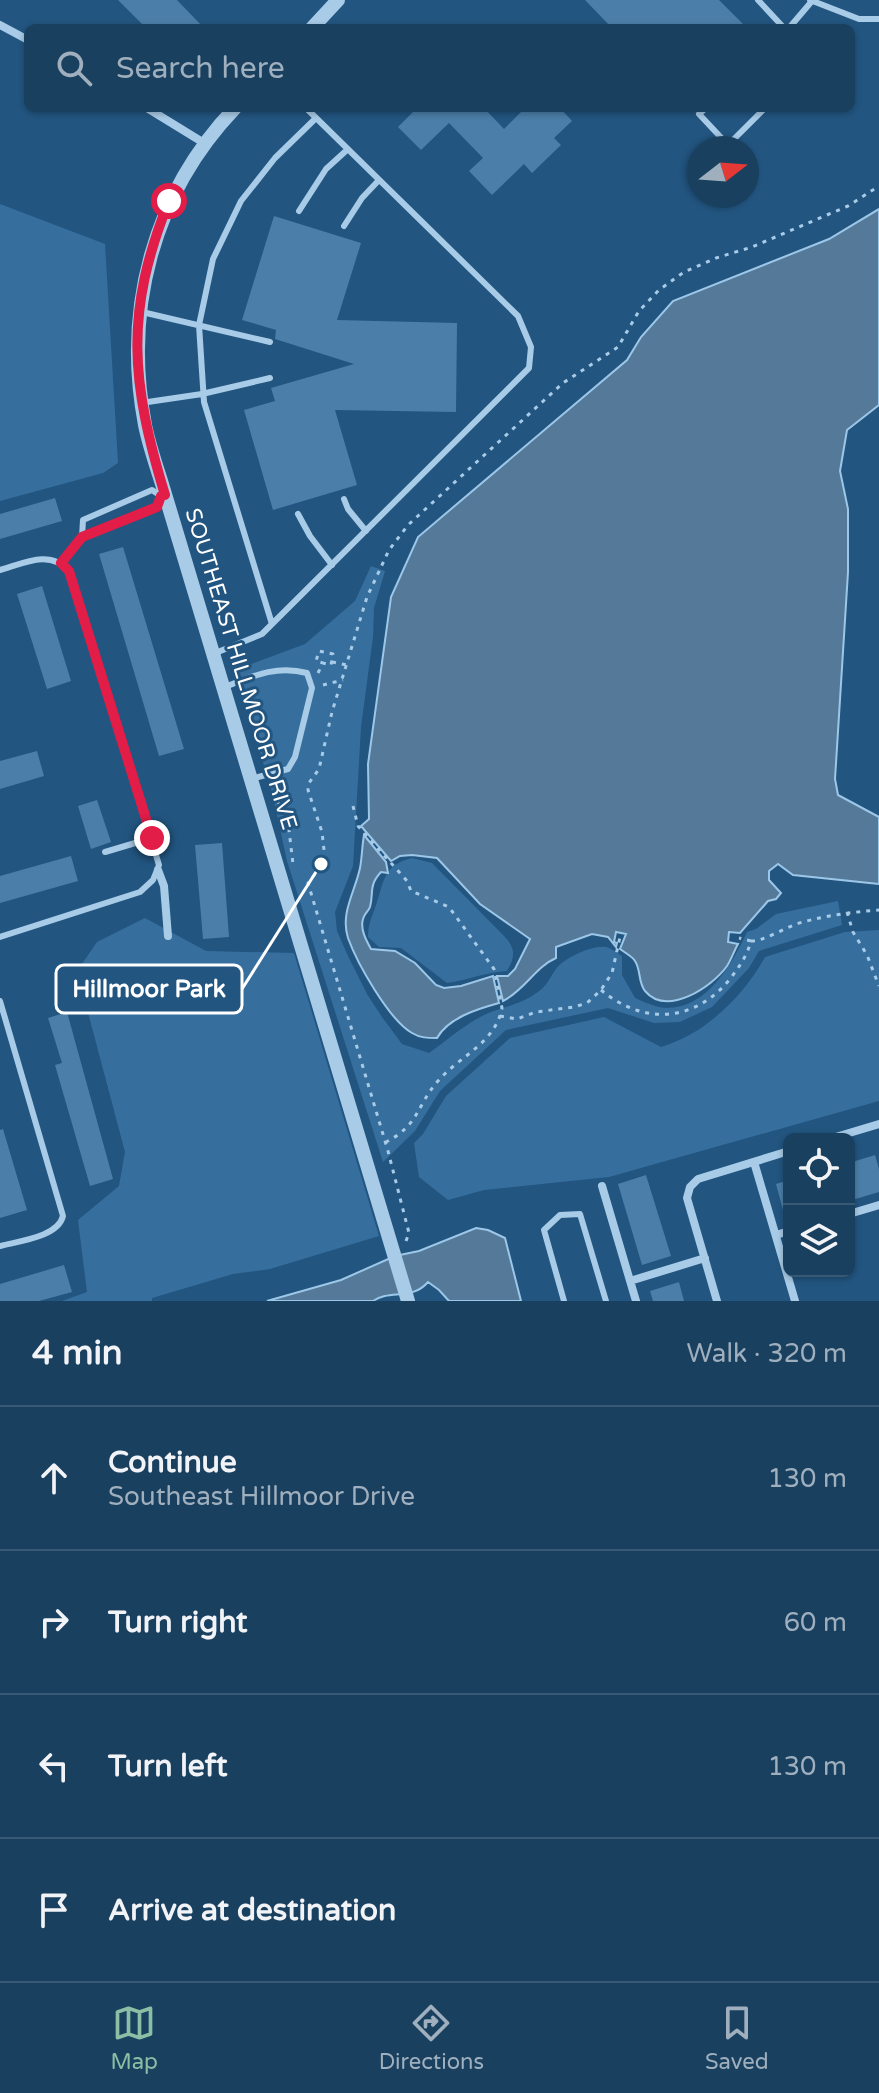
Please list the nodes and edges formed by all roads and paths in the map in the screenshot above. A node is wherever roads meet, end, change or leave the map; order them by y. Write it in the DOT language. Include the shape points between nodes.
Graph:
graph roads {
  1 [pos="338,0"];
  2 [pos="758,0"];
  3 [pos="812,1"];
  4 [pos="879,19"];
  5 [pos="316,24"];
  6 [pos="788,24"];
  7 [pos="794,24"];
  8 [pos="0,25"];
  9 [pos="24,38"];
  10 [pos="154,112"];
  11 [pos="231,112"];
  12 [pos="310,112"];
  13 [pos="701,112"];
  14 [pos="761,112"];
  15 [pos="316,118"];
  16 [pos="204,143"];
  17 [pos="348,149"];
  18 [pos="379,180"];
  19 [pos="879,186"];
  20 [pos="299,211"];
  21 [pos="344,226"];
  22 [pos="138,311"];
  23 [pos="199,325"];
  24 [pos="270,342"];
  25 [pos="270,378"];
  26 [pos="202,394"];
  27 [pos="141,403"];
  28 [pos="163,495"];
  29 [pos="344,499"];
  30 [pos="298,514"];
  31 [pos="366,531"];
  32 [pos="82,537"];
  33 [pos="61,563"];
  34 [pos="332,565"];
  35 [pos="0,570"];
  36 [pos="272,624"];
  37 [pos="213,654"];
  38 [pos="332,662"];
  39 [pos="323,663"];
  40 [pos="347,665"];
  41 [pos="343,680"];
  42 [pos="310,682"];
  43 [pos="334,683"];
  44 [pos="223,688"];
  45 [pos="251,779"];
  46 [pos="274,791"];
  47 [pos="353,806"];
  48 [pos="152,838"];
  49 [pos="105,852"];
  50 [pos="158,870"];
  51 [pos="295,872"];
  52 [pos="879,910"];
  53 [pos="847,912"];
  54 [pos="168,936"];
  55 [pos="0,937"];
  56 [pos="620,937"];
  57 [pos="739,938"];
  58 [pos="749,940"];
  59 [pos="879,986"];
  60 [pos="601,990"];
  61 [pos="0,1001"];
  62 [pos="500,1016"];
  63 [pos="879,1124"];
  64 [pos="849,1133"];
  65 [pos="386,1142"];
  66 [pos="783,1153"];
  67 [pos="754,1162"];
  68 [pos="602,1186"];
  69 [pos="879,1205"];
  70 [pos="855,1212"];
  71 [pos="783,1233"];
  72 [pos="776,1235"];
  73 [pos="0,1246"];
  74 [pos="399,1252"];
  75 [pos="705,1258"];
  76 [pos="630,1281"];
  77 [pos="408,1298"];
  78 [pos="564,1301"];
  79 [pos="606,1301"];
  80 [pos="636,1301"];
  81 [pos="717,1301"];
  82 [pos="795,1301"];
  1 -- 5 [label="street"];
  2 -- 6 [label="lane"];
  3 -- 4 [label="lane" via="859,19"];
  3 -- 7 [label="lane"];
  8 -- 9 [label="street"];
  10 -- 16 [label="street"];
  11 -- 16 [label="street, SOUTHEAST HILLMOOR DRIVE"];
  12 -- 15 [label="lane"];
  13 -- 14 [label="lane" via="728,145"];
  15 -- 17 [label="lane"];
  15 -- 23 [label="lane" via="241,201 213,259"];
  16 -- 22 [label="street, SOUTHEAST HILLMOOR DRIVE" via="169,201 154,239"];
  17 -- 18 [label="lane"];
  17 -- 20 [label="lane" via="326,169"];
  18 -- 21 [label="lane"];
  18 -- 31 [label="lane" via="518,316 531,347 529,368"];
  19 -- 40 [label="path" via="848,206 684,272 659,290 618,347 563,383 400,535 367,597"];
  22 -- 23 [label="lane"];
  22 -- 27 [label="street, SOUTHEAST HILLMOOR DRIVE"];
  23 -- 24 [label="lane"];
  23 -- 26 [label="lane"];
  25 -- 26 [label="lane"];
  26 -- 27 [label="lane"];
  26 -- 36 [label="lane"];
  27 -- 28 [label="street, SOUTHEAST HILLMOOR DRIVE"];
  28 -- 32 [label="lane" via="157,507"];
  28 -- 32 [label="lane" via="152,490 83,520"];
  28 -- 37 [label="street, SOUTHEAST HILLMOOR DRIVE"];
  29 -- 31 [label="lane"];
  30 -- 34 [label="lane"];
  31 -- 34 [label="lane"];
  32 -- 33 [label="lane"];
  33 -- 35 [label="lane" via="45,558"];
  33 -- 48 [label="lane" via="69,571"];
  34 -- 36 [label="lane"];
  36 -- 37 [label="lane" via="262,634"];
  37 -- 44 [label="street, SOUTHEAST HILLMOOR DRIVE"];
  38 -- 39 [label="path"];
  38 -- 39 [label="path" via="333,654 319,651 316,661"];
  38 -- 40 [label="path"];
  39 -- 42 [label="path"];
  40 -- 41 [label="path"];
  41 -- 43 [label="path"];
  41 -- 65 [label="path" via="319,769 309,783 324,843 320,864 305,882"];
  42 -- 44 [label="lane" via="307,673 276,670"];
  42 -- 45 [label="lane" via="288,769"];
  44 -- 45 [label="street, SOUTHEAST HILLMOOR DRIVE"];
  45 -- 74 [label="street, SOUTHEAST HILLMOOR DRIVE"];
  46 -- 51 [label="path" via="289,830"];
  47 -- 62 [label="path" via="360,827 411,891 449,907 494,969"];
  48 -- 49 [label="lane"];
  48 -- 50 [label="lane"];
  50 -- 54 [label="street"];
  50 -- 55 [label="lane" via="140,892"];
  52 -- 53 [label="path"];
  53 -- 58 [label="path"];
  53 -- 59 [label="path"];
  56 -- 60 [label="path" via="615,966"];
  57 -- 58 [label="path"];
  58 -- 60 [label="path" via="745,958 725,985 680,1013 632,1008"];
  60 -- 62 [label="path" via="574,1007 517,1019"];
  61 -- 73 [label="lane" via="63,1216 54,1230"];
  62 -- 65 [label="path" via="481,1044 438,1080 404,1132"];
  63 -- 64 [label="street"];
  65 -- 74 [label="path" via="409,1233"];
  66 -- 67 [label="street"];
  67 -- 72 [label="street"];
  67 -- 75 [label="street" via="698,1179 690,1187 687,1198"];
  68 -- 76 [label="street"];
  69 -- 70 [label="street"];
  71 -- 72 [label="street"];
  72 -- 82 [label="street"];
  74 -- 77 [label="street, SOUTHEAST HILLMOOR DRIVE"];
  75 -- 76 [label="street"];
  75 -- 81 [label="street"];
  76 -- 80 [label="street"];
  78 -- 79 [label="lane" via="544,1230 560,1215 580,1214"];
}
